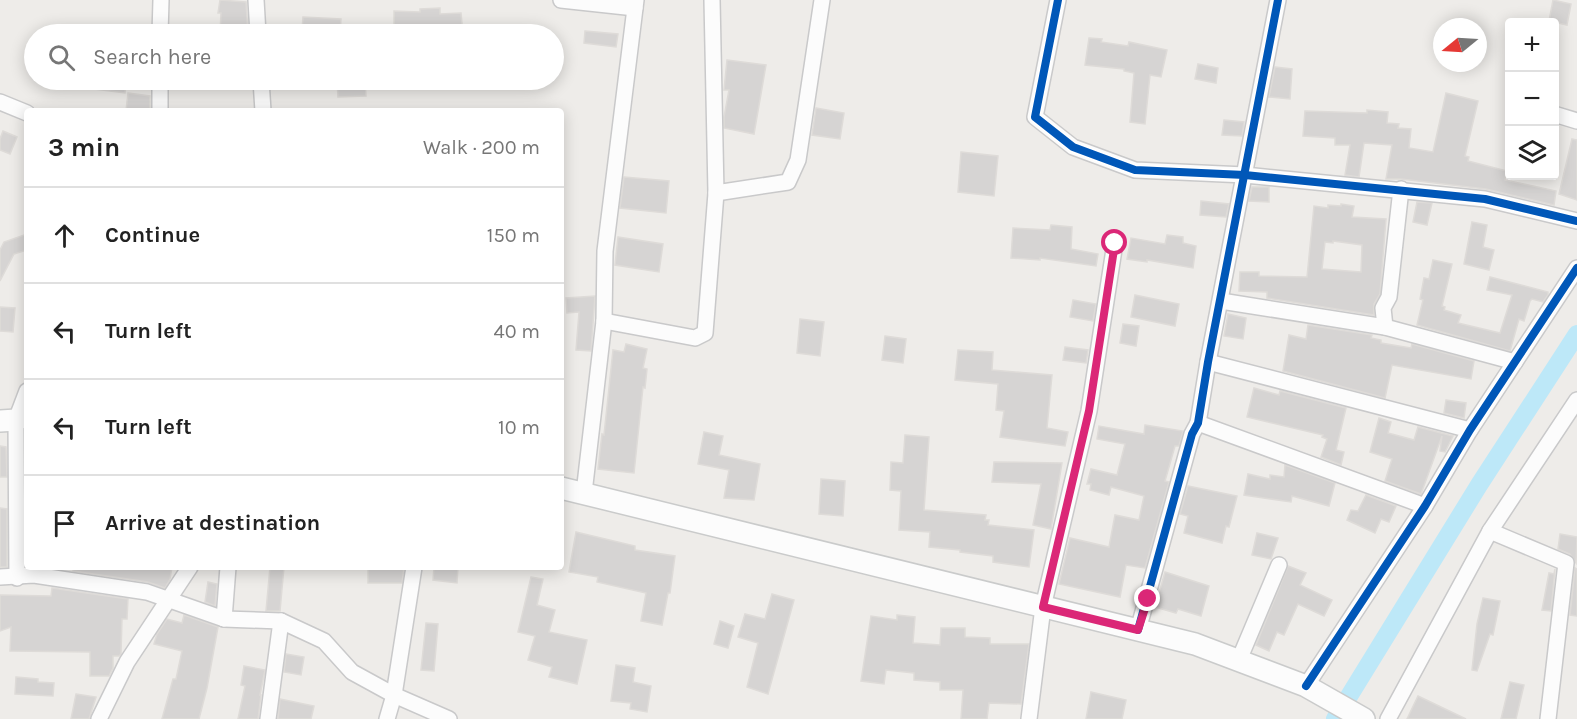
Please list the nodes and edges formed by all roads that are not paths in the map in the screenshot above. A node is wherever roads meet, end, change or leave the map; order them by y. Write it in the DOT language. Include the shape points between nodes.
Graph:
graph roads {
  1 [pos="161,0"];
  2 [pos="256,0"];
  3 [pos="561,0"];
  4 [pos="712,0"];
  5 [pos="822,0"];
  6 [pos="1058,0"];
  7 [pos="1278,0"];
  8 [pos="635,4"];
  9 [pos="160,24"];
  10 [pos="257,24"];
  11 [pos="160,90"];
  12 [pos="262,90"];
  13 [pos="0,102"];
  14 [pos="160,108"];
  15 [pos="264,108"];
  16 [pos="24,112"];
  17 [pos="1559,116"];
  18 [pos="1577,122"];
  19 [pos="1245,175"];
  20 [pos="1401,189"];
  21 [pos="716,193"];
  22 [pos="1577,221"];
  23 [pos="1115,243"];
  24 [pos="1577,268"];
  25 [pos="1221,301"];
  26 [pos="604,321"];
  27 [pos="1384,327"];
  28 [pos="1208,362"];
  29 [pos="1515,362"];
  30 [pos="24,397"];
  31 [pos="1577,400"];
  32 [pos="14,419"];
  33 [pos="1198,423"];
  34 [pos="1470,430"];
  35 [pos="564,489"];
  36 [pos="584,494"];
  37 [pos="1425,506"];
  38 [pos="1490,531"];
  39 [pos="1572,564"];
  40 [pos="1279,565"];
  41 [pos="188,570"];
  42 [pos="228,570"];
  43 [pos="414,570"];
  44 [pos="0,577"];
  45 [pos="16,578"];
  46 [pos="167,600"];
  47 [pos="1043,607"];
  48 [pos="224,619"];
  49 [pos="281,621"];
  50 [pos="1138,630"];
  51 [pos="1239,660"];
  52 [pos="1308,687"];
  53 [pos="394,695"];
  54 [pos="99,719"];
  55 [pos="268,719"];
  56 [pos="387,719"];
  57 [pos="449,719"];
  58 [pos="1029,719"];
  59 [pos="1364,719"];
  60 [pos="1388,719"];
  61 [pos="1548,719"];
  1 -- 9 [label="street"];
  2 -- 10 [label="street"];
  3 -- 8 [label="street"];
  4 -- 21 [label="street"];
  5 -- 21 [label="street" via="798,160 788,182"];
  6 -- 19 [label="street" via="1035,117 1073,147 1135,170"];
  7 -- 19 [label="street"];
  8 -- 26 [label="street" via="605,251"];
  11 -- 14 [label="street"];
  12 -- 15 [label="street"];
  13 -- 16 [label="street"];
  17 -- 18 [label="street"];
  19 -- 20 [label="street"];
  19 -- 25 [label="street"];
  20 -- 22 [label="street" via="1485,199"];
  20 -- 27 [label="street" via="1389,297 1383,308"];
  21 -- 26 [label="street" via="705,333 695,338"];
  23 -- 47 [label="street" via="1089,411"];
  24 -- 29 [label="street"];
  25 -- 27 [label="street"];
  25 -- 28 [label="street"];
  26 -- 36 [label="street"];
  27 -- 29 [label="street"];
  28 -- 33 [label="street"];
  28 -- 34 [label="street"];
  29 -- 34 [label="street"];
  30 -- 32 [label="street"];
  31 -- 38 [label="street"];
  32 -- 45 [label="street"];
  33 -- 37 [label="street"];
  33 -- 50 [label="street"];
  34 -- 37 [label="street"];
  35 -- 36 [label="main road"];
  36 -- 47 [label="main road"];
  37 -- 52 [label="street"];
  38 -- 39 [label="street"];
  38 -- 60 [label="street"];
  39 -- 61 [label="street"];
  40 -- 51 [label="street"];
  41 -- 46 [label="street"];
  42 -- 48 [label="street"];
  43 -- 53 [label="street"];
  44 -- 45 [label="street"];
  45 -- 46 [label="street" via="34,575 147,592"];
  46 -- 48 [label="street"];
  46 -- 54 [label="street" via="127,662"];
  47 -- 50 [label="main road"];
  47 -- 58 [label="street"];
  48 -- 49 [label="street"];
  49 -- 53 [label="street" via="324,641 352,672"];
  49 -- 55 [label="street"];
  50 -- 51 [label="main road"];
  51 -- 52 [label="main road"];
  52 -- 59 [label="main road"];
  53 -- 56 [label="street"];
  53 -- 57 [label="street"];
}
